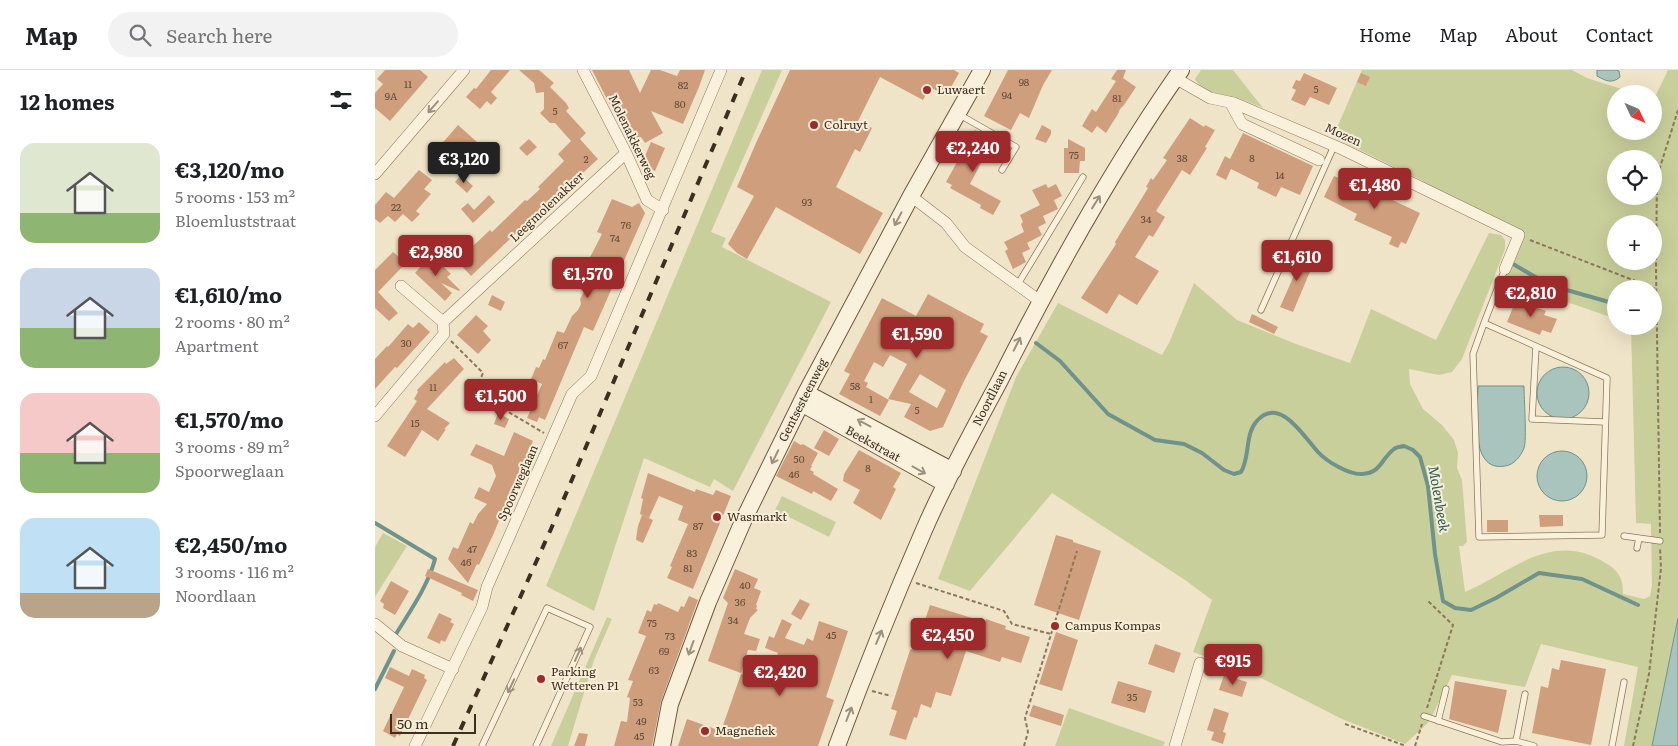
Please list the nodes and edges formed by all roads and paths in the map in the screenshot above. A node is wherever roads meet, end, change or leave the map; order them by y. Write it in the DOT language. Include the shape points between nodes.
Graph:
graph roads {
  1 [pos="464,70"];
  2 [pos="583,70"];
  3 [pos="721,70"];
  4 [pos="982,70"];
  5 [pos="1178,74"];
  6 [pos="1230,102"];
  7 [pos="1678,110"];
  8 [pos="958,114"];
  9 [pos="1334,146"];
  10 [pos="626,153"];
  11 [pos="1319,160"];
  12 [pos="1002,170"];
  13 [pos="375,174"];
  14 [pos="1083,177"];
  15 [pos="911,196"];
  16 [pos="663,210"];
  17 [pos="1519,235"];
  18 [pos="1505,269"];
  19 [pos="1633,280"];
  20 [pos="1656,280"];
  21 [pos="1018,284"];
  22 [pos="401,286"];
  23 [pos="1040,300"];
  24 [pos="1261,310"];
  25 [pos="1484,324"];
  26 [pos="444,328"];
  27 [pos="1657,335"];
  28 [pos="1536,347"];
  29 [pos="803,398"];
  30 [pos="375,416"];
  31 [pos="1605,422"];
  32 [pos="553,438"];
  33 [pos="950,477"];
  34 [pos="1624,536"];
  35 [pos="1639,538"];
  36 [pos="1660,542"];
  37 [pos="1637,548"];
  38 [pos="1077,551"];
  39 [pos="903,579"];
  40 [pos="1427,600"];
  41 [pos="375,624"];
  42 [pos="1051,634"];
  43 [pos="1200,663"];
  44 [pos="453,669"];
  45 [pos="1623,682"];
  46 [pos="1447,689"];
  47 [pos="871,690"];
  48 [pos="1525,694"];
  49 [pos="891,696"];
  50 [pos="1425,716"];
  51 [pos="1439,721"];
  52 [pos="1345,724"];
  53 [pos="1516,741"];
  54 [pos="415,746"];
  55 [pos="482,746"];
  56 [pos="536,746"];
  57 [pos="662,746"];
  58 [pos="837,746"];
  59 [pos="1023,746"];
  60 [pos="1175,746"];
  61 [pos="1406,746"];
  62 [pos="1415,746"];
  63 [pos="1534,746"];
  64 [pos="1613,746"];
  65 [pos="1633,746"];
  1 -- 13 [label="street, one-way"];
  2 -- 10 [label="street, Molenakkerweg"];
  3 -- 16 [label="street, Spoorweglaan"];
  4 -- 8 [label="street, Gentsesteenweg"];
  5 -- 6 [label="street, Mozen" via="1210,98"];
  23 -- 5 [label="street, Noordlaan, one-way" via="1073,239"];
  6 -- 9 [label="street, Mozen"];
  6 -- 11 [label="street" via="1242,124"];
  7 -- 20 [label="path" via="1657,177"];
  8 -- 12 [label="lane" via="1016,147"];
  8 -- 15 [label="street, Gentsesteenweg"];
  9 -- 11 [label="lane"];
  9 -- 17 [label="street, Mozen"];
  9 -- 24 [label="lane"];
  10 -- 16 [label="street, Molenakkerweg" via="647,200"];
  10 -- 26 [label="street, Leegmolenakker"];
  14 -- 21 [label="lane"];
  15 -- 21 [label="street" via="946,223 965,247"];
  15 -- 29 [label="street, Gentsesteenweg, one-way"];
  16 -- 32 [label="street, Spoorweglaan" via="591,376 572,394"];
  17 -- 18 [label="street"];
  17 -- 19 [label="path"];
  18 -- 25 [label="lane"];
  21 -- 23 [label="street"];
  22 -- 26 [label="street"];
  33 -- 23 [label="street, Noordlaan, one-way"];
  25 -- 28 [label="lane"];
  25 -- 31 [label="lane" via="1473,354 1479,537 1601,534"];
  26 -- 30 [label="street, Leegmolenakker"];
  26 -- 32 [label="path" via="483,373 476,389 478,395"];
  27 -- 36 [label="path"];
  28 -- 31 [label="lane" via="1607,378"];
  28 -- 31 [label="lane" via="1532,419"];
  29 -- 33 [label="street, Beekstraat"];
  29 -- 57 [label="street, Gentsesteenweg, one-way" via="708,602 669,706"];
  32 -- 44 [label="street, Spoorweglaan"];
  33 -- 39 [label="street, Noordlaan"];
  34 -- 35 [label="lane"];
  35 -- 36 [label="lane"];
  35 -- 37 [label="lane"];
  36 -- 65 [label="path" via="1661,568 1649,674"];
  38 -- 42 [label="path"];
  39 -- 42 [label="path" via="1004,611 1013,624"];
  58 -- 39 [label="street, Noordlaan, one-way"];
  40 -- 50 [label="path" via="1453,624"];
  41 -- 44 [label="street" via="402,646"];
  42 -- 59 [label="path" via="1025,718 1028,732"];
  43 -- 60 [label="street"];
  44 -- 54 [label="street, Spoorweglaan"];
  45 -- 64 [label="lane"];
  46 -- 51 [label="lane"];
  47 -- 49 [label="path"];
  48 -- 53 [label="lane"];
  50 -- 51 [label="lane"];
  50 -- 62 [label="path"];
  51 -- 53 [label="lane" via="1502,742"];
  52 -- 61 [label="path"];
  53 -- 63 [label="lane"];
  56 -- 55 [label="lane, one-way" via="590,627 547,608"];
}
